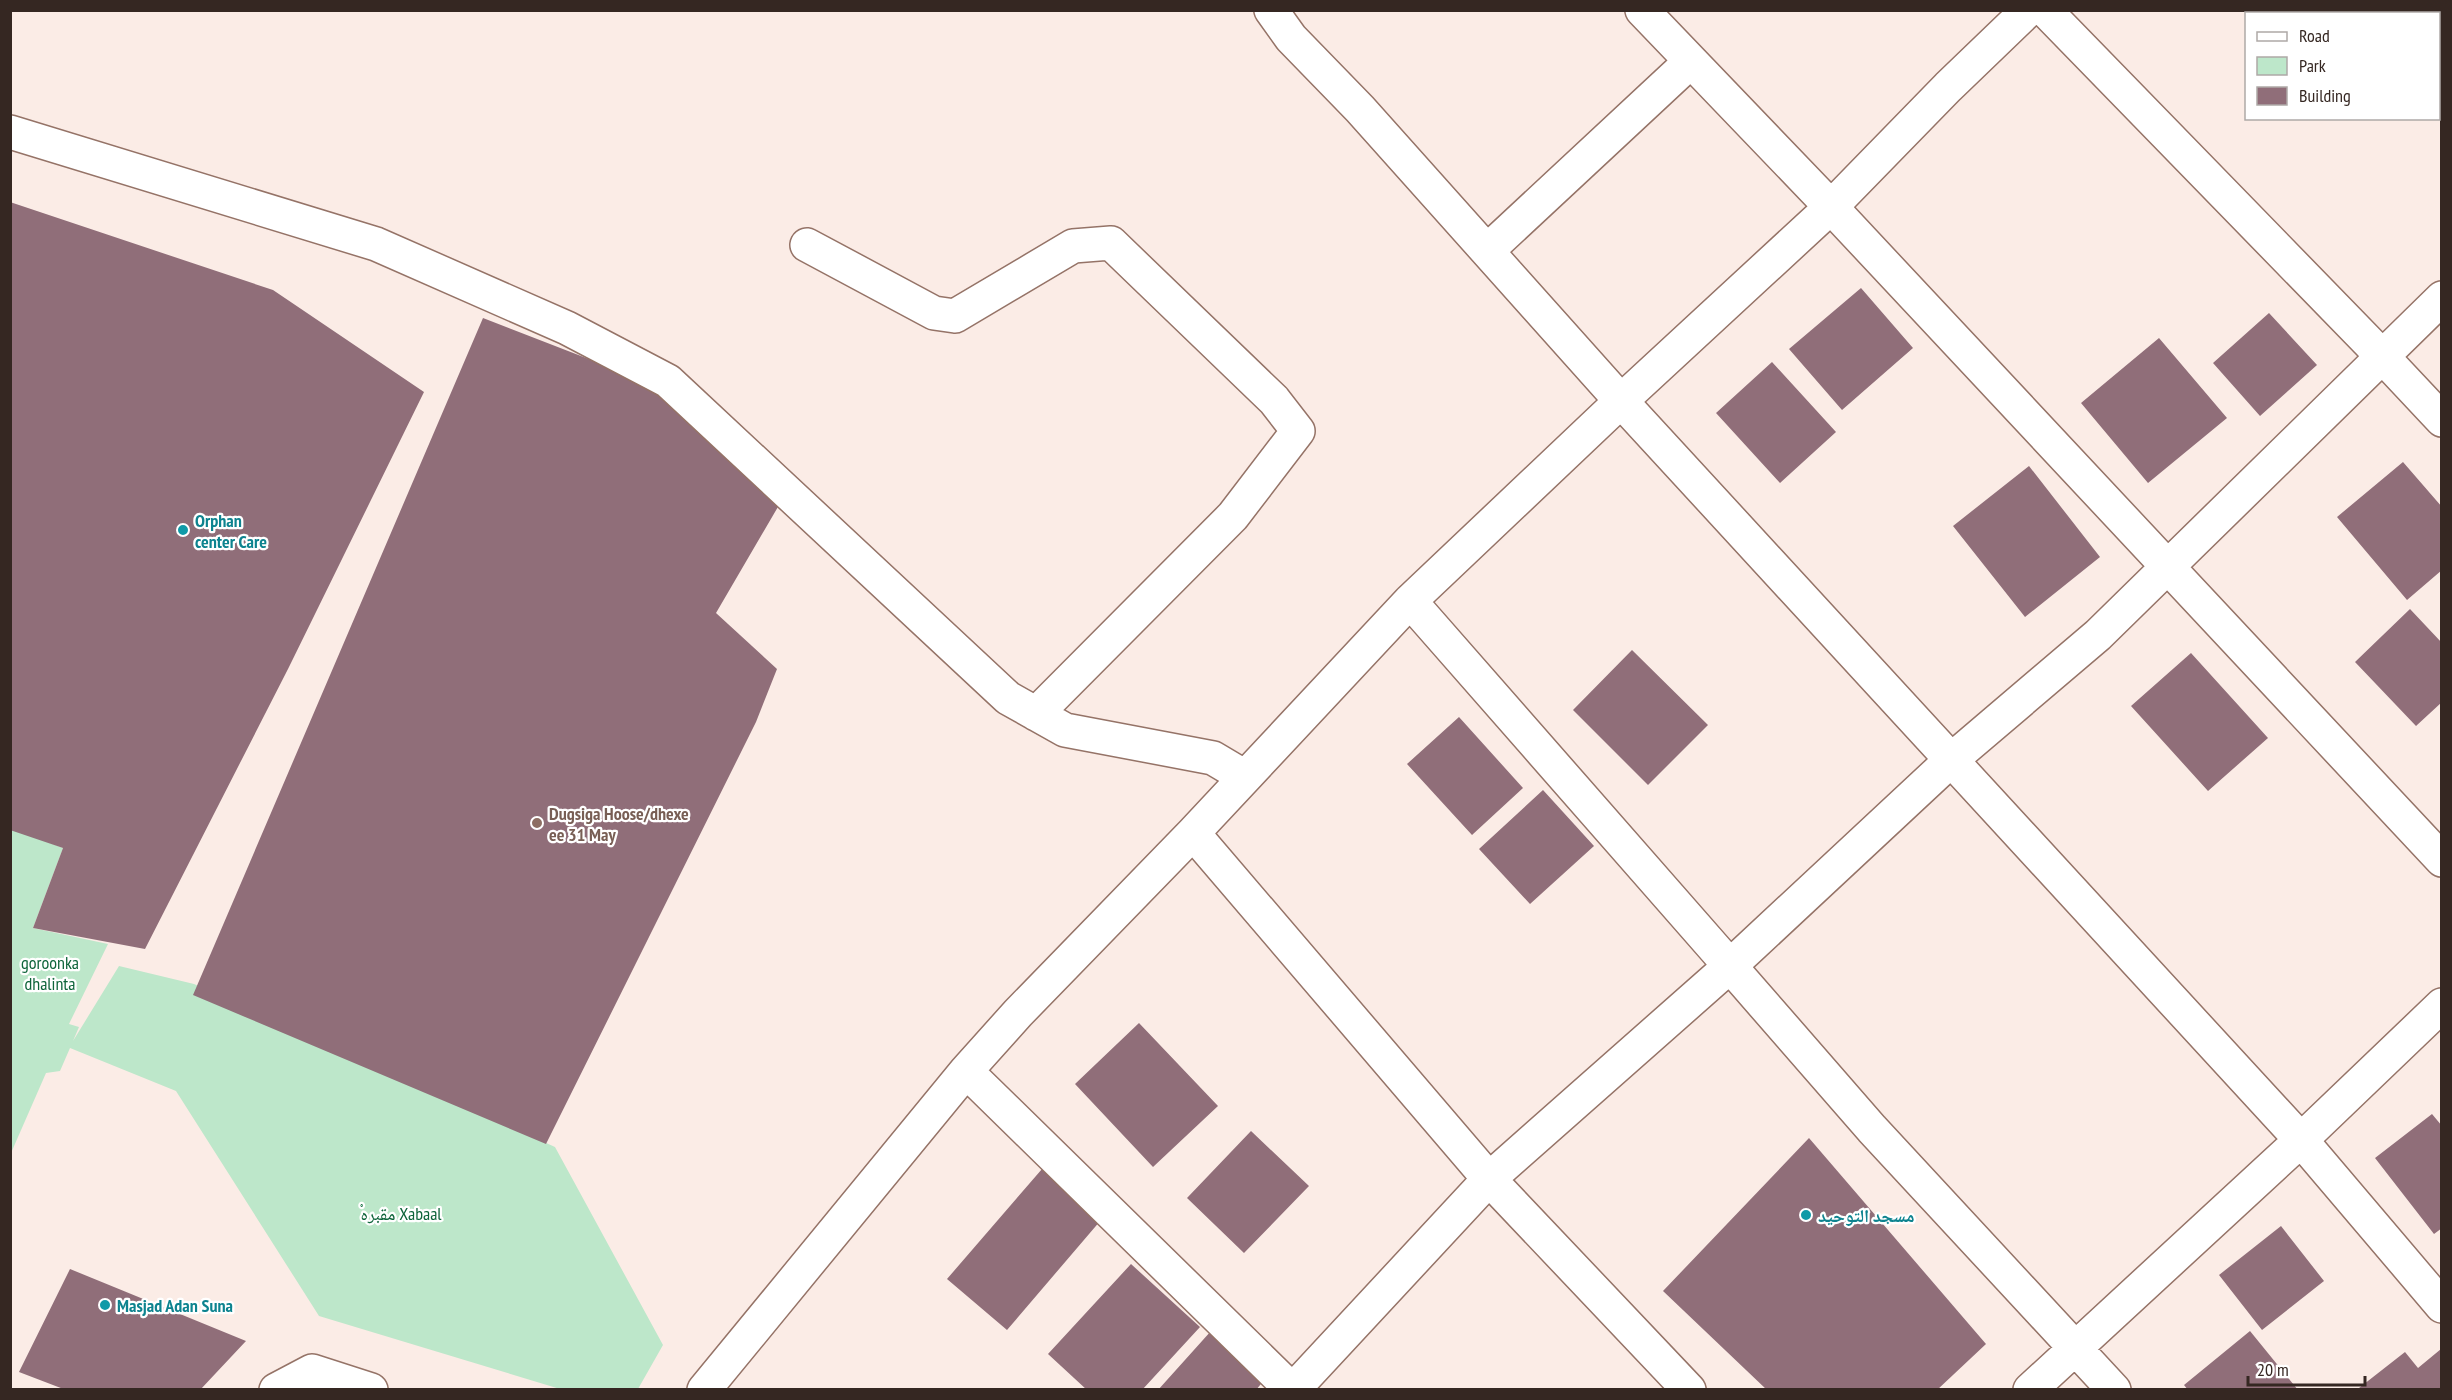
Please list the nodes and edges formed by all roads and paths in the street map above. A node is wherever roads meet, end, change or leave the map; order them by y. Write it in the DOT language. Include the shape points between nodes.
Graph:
graph roads {
  1 [pos="1271,10"];
  2 [pos="1641,10"];
  3 [pos="2028,10"];
  4 [pos="2045,10"];
  5 [pos="1690,62"];
  6 [pos="10,132"];
  7 [pos="1831,207"];
  8 [pos="807,245"];
  9 [pos="1487,251"];
  10 [pos="2442,298"];
  11 [pos="2381,354"];
  12 [pos="1621,401"];
  13 [pos="2442,420"];
  14 [pos="2168,565"];
  15 [pos="1410,601"];
  16 [pos="1036,714"];
  17 [pos="1950,761"];
  18 [pos="1245,777"];
  19 [pos="1193,833"];
  20 [pos="2442,860"];
  21 [pos="1730,966"];
  22 [pos="2442,1005"];
  23 [pos="966,1071"];
  24 [pos="2301,1140"];
  25 [pos="1489,1179"];
  26 [pos="2442,1306"];
  27 [pos="2077,1348"];
  28 [pos="276,1389"];
  29 [pos="371,1389"];
  30 [pos="705,1389"];
  31 [pos="1293,1389"];
  32 [pos="1689,1389"];
  33 [pos="2030,1389"];
  34 [pos="2114,1389"];
  1 -- 9 [label="street" via="1292,38"];
  2 -- 5 [label="street"];
  3 -- 7 [label="street"];
  4 -- 11 [label="street"];
  5 -- 7 [label="street"];
  5 -- 9 [label="street"];
  6 -- 16 [label="street" via="376,244 567,328 668,381 1008,698"];
  7 -- 12 [label="street"];
  7 -- 14 [label="street"];
  8 -- 16 [label="street" via="934,312 955,316 1073,246 1111,243 1274,400 1298,431 1233,516"];
  9 -- 12 [label="street"];
  10 -- 11 [label="street"];
  11 -- 13 [label="street"];
  11 -- 14 [label="street"];
  12 -- 15 [label="street"];
  12 -- 17 [label="street"];
  14 -- 17 [label="street" via="2098,635"];
  14 -- 20 [label="street"];
  15 -- 18 [label="street"];
  15 -- 21 [label="street"];
  16 -- 18 [label="street" via="1065,730 1213,758"];
  17 -- 21 [label="street"];
  17 -- 24 [label="street"];
  18 -- 19 [label="street"];
  19 -- 23 [label="street"];
  19 -- 25 [label="street"];
  21 -- 25 [label="street"];
  21 -- 27 [label="street" via="1872,1129"];
  22 -- 24 [label="street"];
  23 -- 30 [label="street"];
  23 -- 31 [label="street"];
  24 -- 26 [label="street"];
  24 -- 27 [label="street"];
  25 -- 31 [label="street"];
  25 -- 32 [label="street"];
  27 -- 33 [label="street"];
  27 -- 34 [label="street"];
  28 -- 29 [label="street" via="312,1371"];
}
